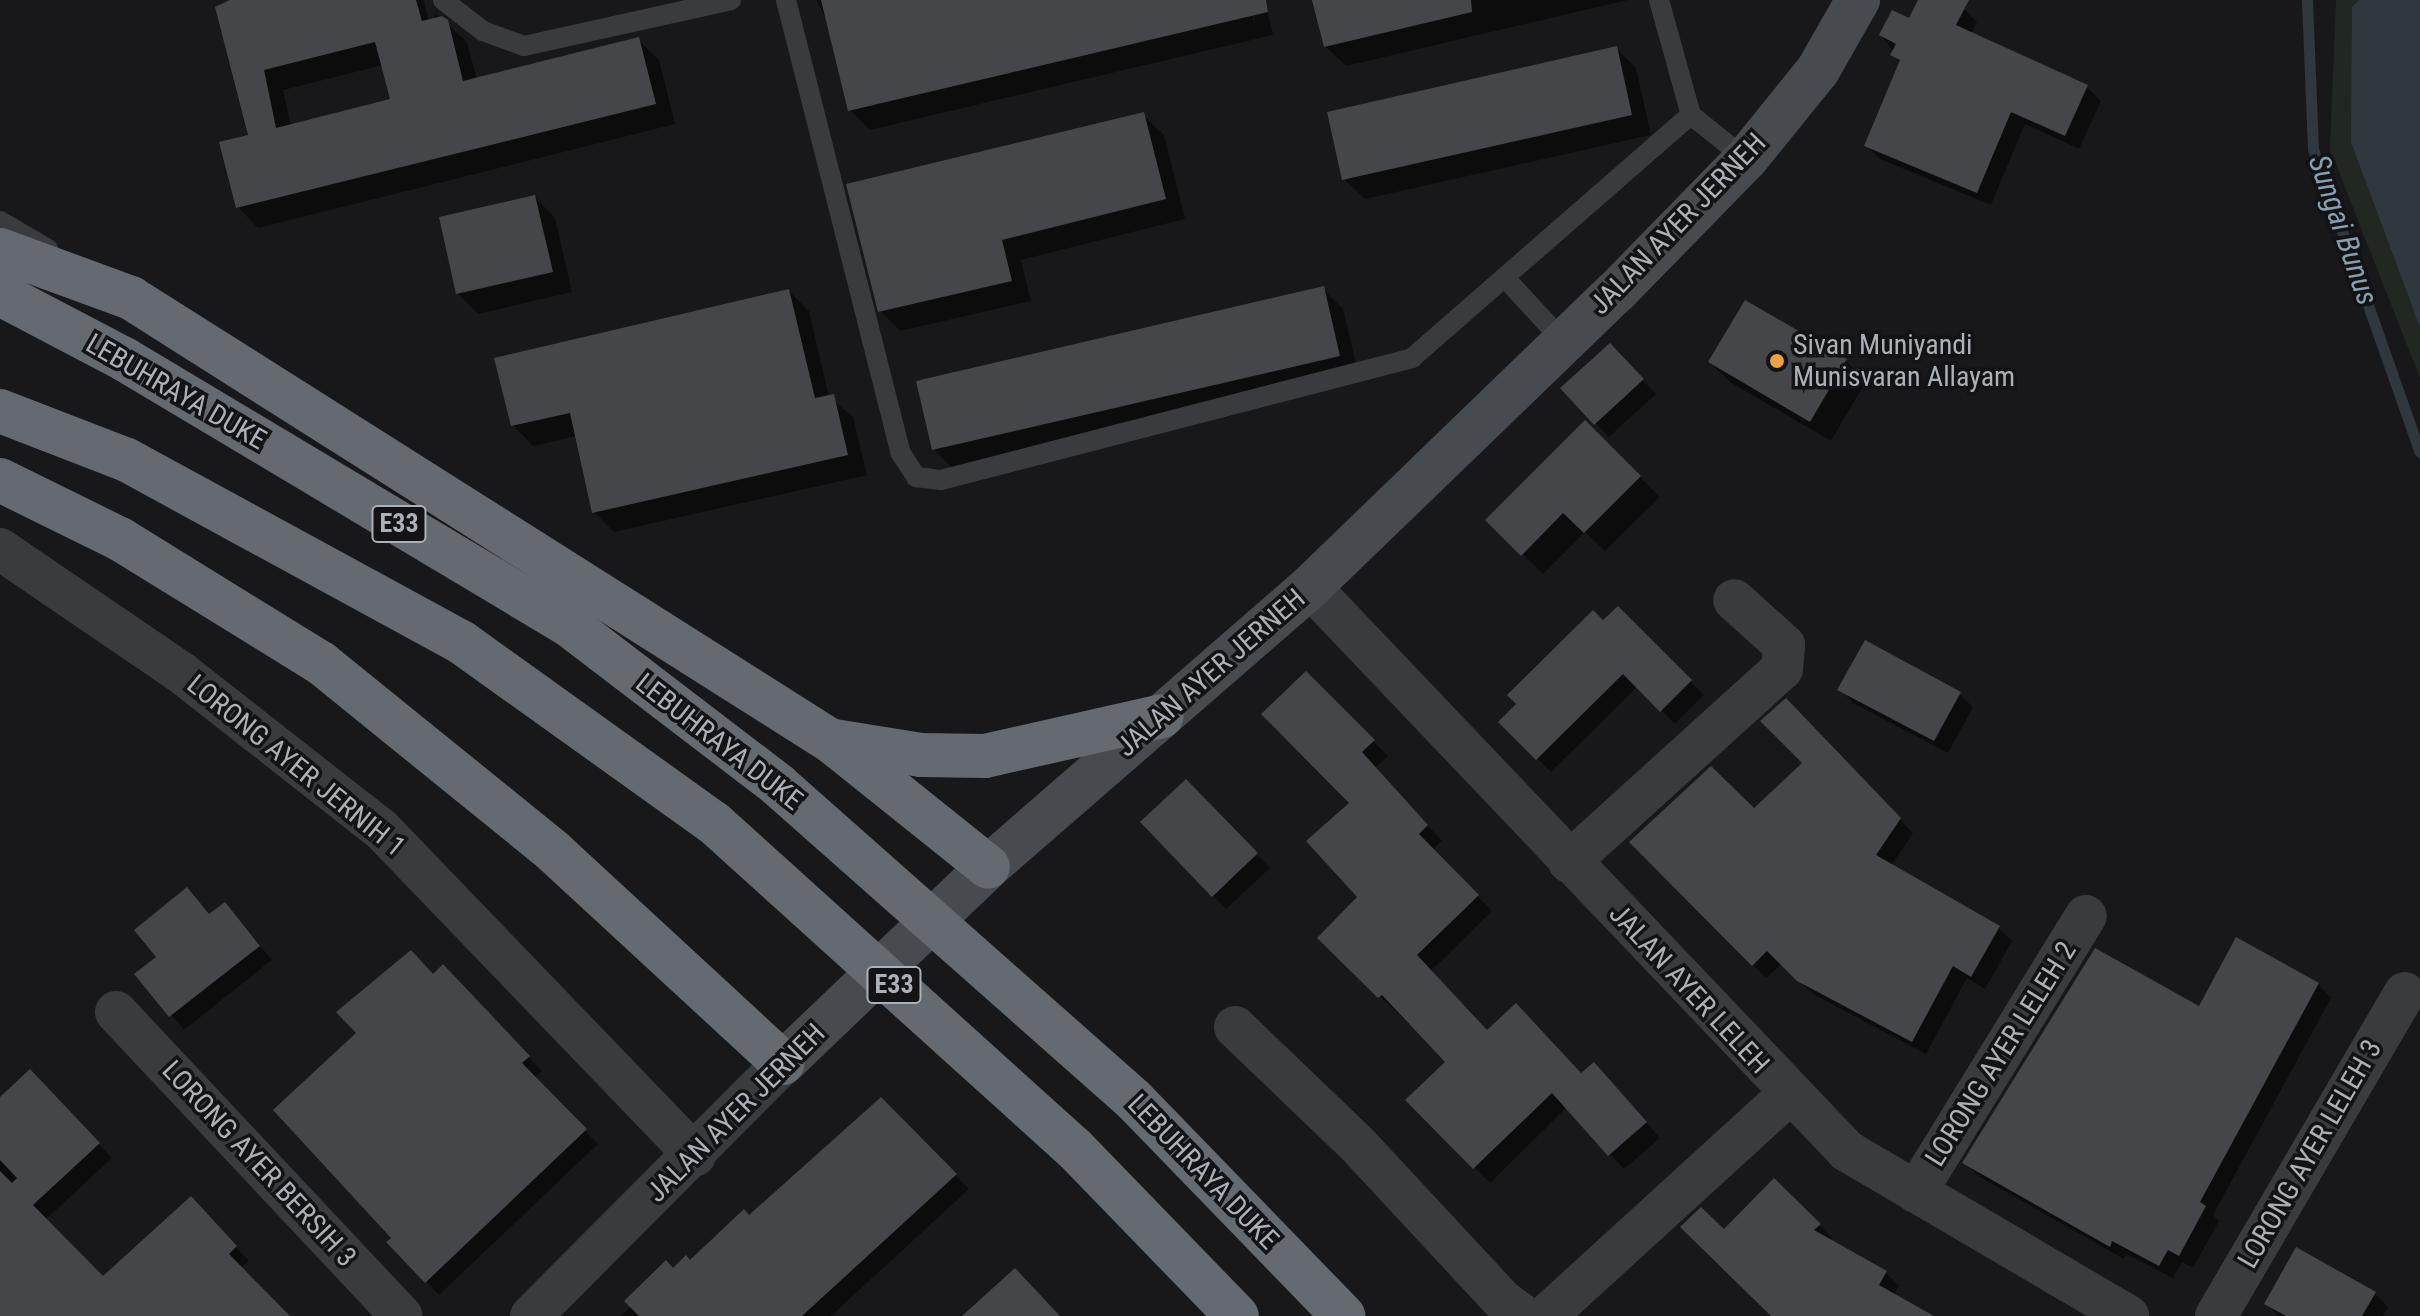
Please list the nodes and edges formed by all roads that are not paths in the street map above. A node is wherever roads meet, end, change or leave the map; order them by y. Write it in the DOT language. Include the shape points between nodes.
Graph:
graph roads {
  1 [pos="443,0"];
  2 [pos="731,0"];
  3 [pos="786,0"];
  4 [pos="1659,0"];
  5 [pos="1858,0"];
  6 [pos="1691,115"];
  7 [pos="1746,159"];
  8 [pos="0,221"];
  9 [pos="0,250"];
  10 [pos="1506,279"];
  11 [pos="0,294"];
  12 [pos="131,298"];
  13 [pos="1564,342"];
  14 [pos="0,411"];
  15 [pos="0,480"];
  16 [pos="0,549"];
  17 [pos="1310,587"];
  18 [pos="1734,600"];
  19 [pos="1162,716"];
  20 [pos="831,741"];
  21 [pos="1569,862"];
  22 [pos="988,867"];
  23 [pos="2086,916"];
  24 [pos="2405,993"];
  25 [pos="116,1012"];
  26 [pos="1235,1027"];
  27 [pos="783,1063"];
  28 [pos="1789,1094"];
  29 [pos="695,1155"];
  30 [pos="1916,1192"];
  31 [pos="401,1316"];
  32 [pos="531,1316"];
  33 [pos="1237,1316"];
  34 [pos="1343,1316"];
  35 [pos="1524,1316"];
  36 [pos="1546,1316"];
  37 [pos="2128,1316"];
  38 [pos="2216,1316"];
  1 -- 2 [label="lane" via="483,31 524,46"];
  3 -- 10 [label="lane" via="900,452 916,477 941,480 1412,358"];
  4 -- 6 [label="lane"];
  5 -- 7 [label="main road, JALAN AYER JERNEH" via="1818,70"];
  6 -- 7 [label="lane"];
  6 -- 10 [label="lane"];
  7 -- 13 [label="main road, JALAN AYER JERNEH"];
  8 -- 12 [label="lane"];
  9 -- 12 [label="highway"];
  10 -- 13 [label="lane"];
  11 -- 34 [label="highway, LEBUHRAYA DUKE / E33, bridge" via="124,359 569,625 778,785 1134,1100"];
  12 -- 20 [label="highway"];
  13 -- 17 [label="main road, JALAN AYER JERNEH"];
  14 -- 33 [label="highway, E33, bridge" via="127,460 461,642 714,823 1074,1148"];
  15 -- 27 [label="highway" via="120,539 321,663 554,852"];
  16 -- 29 [label="street, LORONG AYER JERNIH 1" via="183,674 381,829"];
  17 -- 19 [label="main road, JALAN AYER JERNEH"];
  17 -- 21 [label="street, JALAN AYER LELEH"];
  18 -- 21 [label="street" via="1784,645 1782,669"];
  19 -- 20 [label="highway" via="985,756 921,755"];
  19 -- 22 [label="main road, JALAN AYER JERNEH"];
  20 -- 22 [label="highway"];
  21 -- 28 [label="street, JALAN AYER LELEH"];
  22 -- 27 [label="main road, JALAN AYER JERNEH"];
  23 -- 30 [label="street, LORONG AYER LELEH 2"];
  24 -- 38 [label="street, LORONG AYER LELEH 3"];
  25 -- 31 [label="street, LORONG AYER BERSIH 3"];
  26 -- 35 [label="street"];
  27 -- 29 [label="street, JALAN AYER JERNEH"];
  28 -- 30 [label="street, JALAN AYER LELEH" via="1847,1151"];
  28 -- 36 [label="street"];
  29 -- 32 [label="street, JALAN AYER JERNEH"];
  30 -- 37 [label="street, JALAN AYER LELEH"];
}
